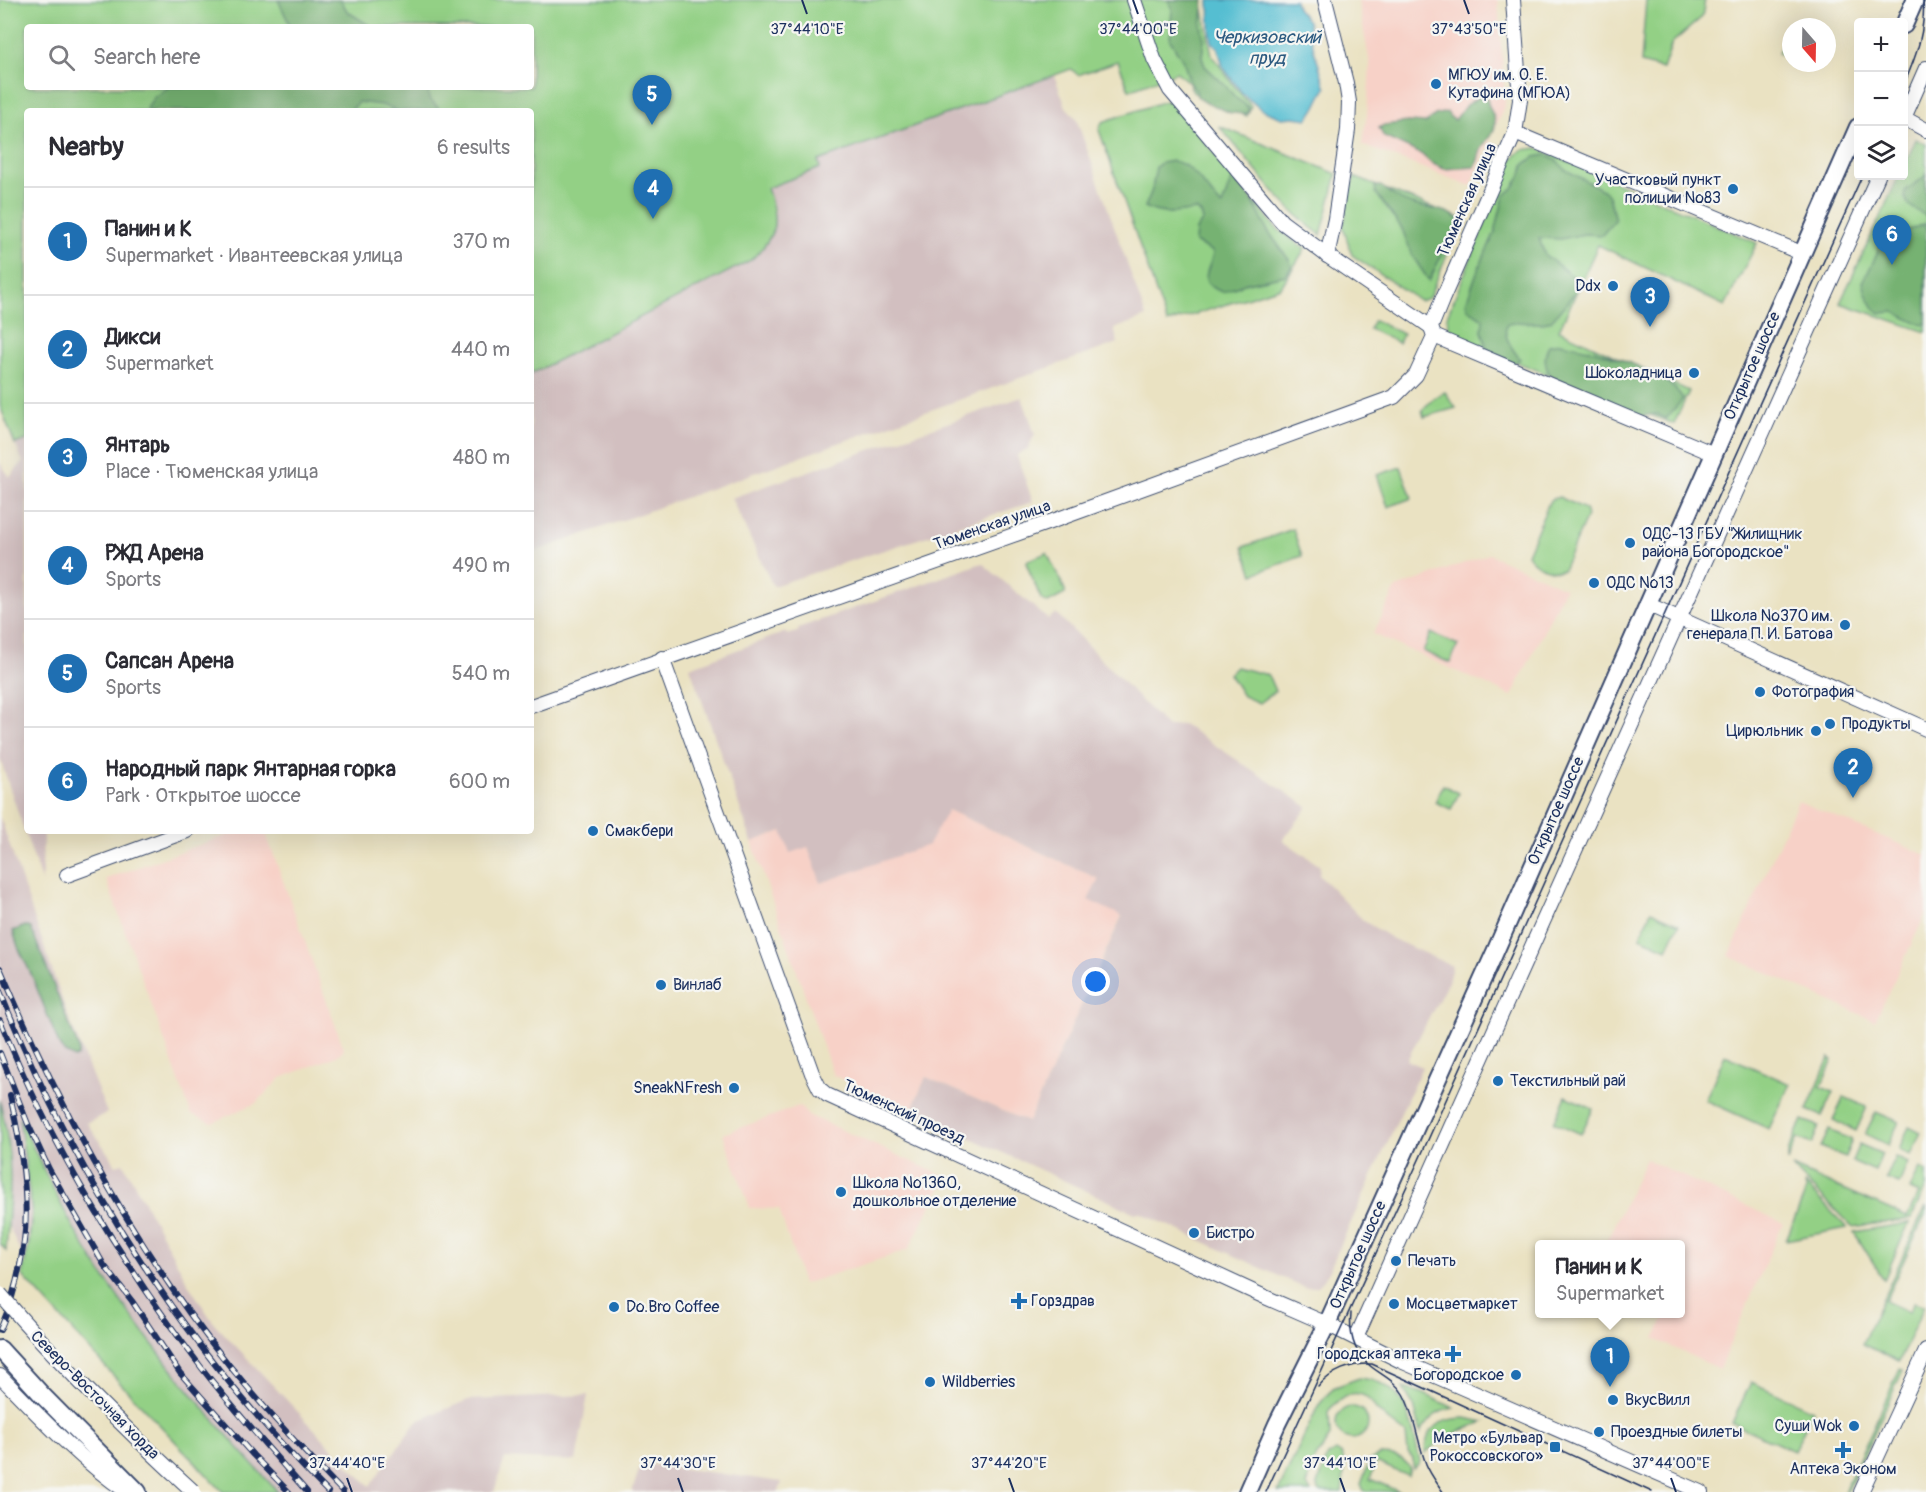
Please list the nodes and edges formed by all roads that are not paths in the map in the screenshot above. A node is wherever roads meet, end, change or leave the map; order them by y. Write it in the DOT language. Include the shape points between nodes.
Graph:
graph roads {
  1 [pos="1134,0"];
  2 [pos="1325,0"];
  3 [pos="1513,0"];
  4 [pos="1915,0"];
  5 [pos="1907,18"];
  6 [pos="1926,68"];
  7 [pos="1908,109"];
  8 [pos="1908,120"];
  9 [pos="1926,130"];
  10 [pos="1515,133"];
  11 [pos="1854,136"];
  12 [pos="1876,180"];
  13 [pos="1801,253"];
  14 [pos="1327,256"];
  15 [pos="1433,331"];
  16 [pos="1713,454"];
  17 [pos="1647,604"];
  18 [pos="1679,619"];
  19 [pos="662,658"];
  20 [pos="534,705"];
  21 [pos="1926,729"];
  22 [pos="179,834"];
  23 [pos="67,875"];
  24 [pos="0,1295"];
  25 [pos="1327,1324"];
  26 [pos="1356,1338"];
  27 [pos="0,1349"];
  28 [pos="1926,1351"];
  29 [pos="0,1376"];
  30 [pos="127,1492"];
  31 [pos="138,1492"];
  32 [pos="194,1492"];
  33 [pos="1246,1492"];
  34 [pos="1701,1492"];
  35 [pos="1861,1492"];
  1 -- 14 [label="street" via="1154,59 1170,90 1282,222"];
  2 -- 14 [label="street" via="1349,102"];
  3 -- 10 [label="street" via="1520,100"];
  4 -- 5 [label="main road"];
  6 -- 7 [label="street"];
  8 -- 9 [label="street"];
  10 -- 13 [label="street, Тюменская улица"];
  10 -- 15 [label="street, Тюменская улица"];
  11 -- 13 [label="main road, Открытое шоссе"];
  12 -- 18 [label="street"];
  13 -- 16 [label="main road, Открытое шоссе"];
  14 -- 15 [label="street"];
  15 -- 16 [label="street"];
  15 -- 19 [label="street, Тюменская улица" via="1416,375 1394,397"];
  16 -- 17 [label="main road, Открытое шоссе"];
  17 -- 18 [label="street"];
  17 -- 25 [label="main road, Открытое шоссе"];
  18 -- 21 [label="street"];
  18 -- 26 [label="street"];
  19 -- 20 [label="street, Тюменская улица"];
  19 -- 25 [label="street, Тюменский проезд" via="820,1089"];
  22 -- 23 [label="street"];
  24 -- 32 [label="street, Северо-Восточная хорда, bridge" via="73,1375"];
  25 -- 26 [label="street, Тюменский проезд"];
  25 -- 33 [label="main road, Открытое шоссе"];
  26 -- 34 [label="street, Тюменский проезд"];
  27 -- 31 [label="main road"];
  28 -- 35 [label="street"];
  29 -- 30 [label="street" via="47,1424"];
}
